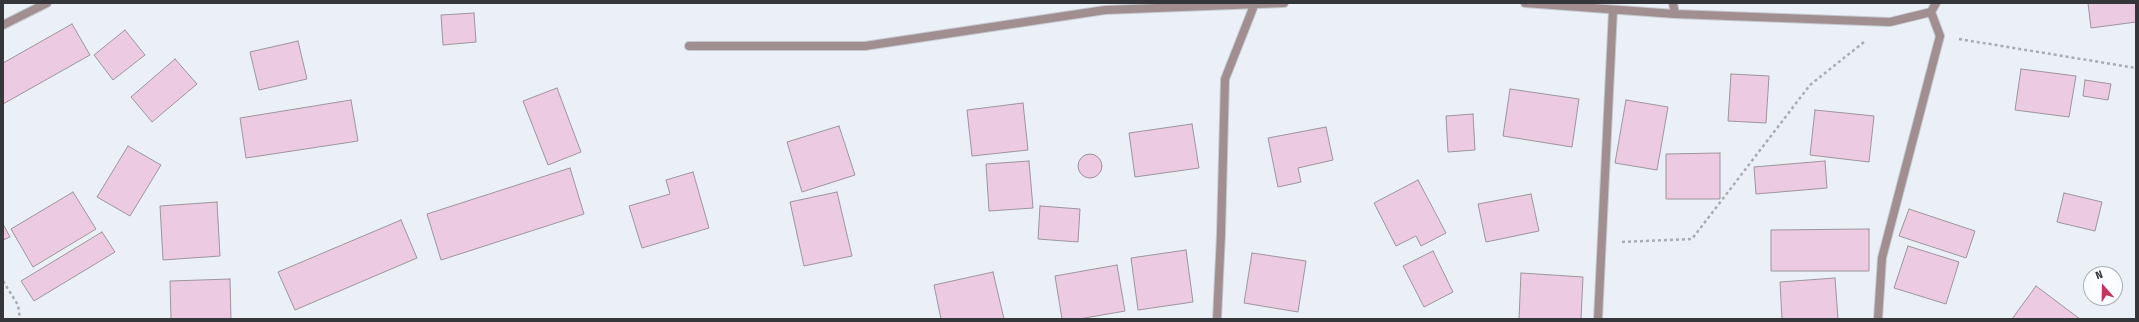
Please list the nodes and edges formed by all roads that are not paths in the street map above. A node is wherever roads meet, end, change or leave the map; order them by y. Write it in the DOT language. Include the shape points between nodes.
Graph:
graph roads {
  1 [pos="47,3"];
  2 [pos="1284,3"];
  3 [pos="1526,3"];
  4 [pos="1673,3"];
  5 [pos="1936,3"];
  6 [pos="1255,4"];
  7 [pos="1613,10"];
  8 [pos="1931,12"];
  9 [pos="1675,14"];
  10 [pos="3,25"];
  11 [pos="688,46"];
  12 [pos="1217,319"];
  13 [pos="1598,319"];
  14 [pos="1878,319"];
  1 -- 10 [label="street"];
  2 -- 6 [label="street"];
  3 -- 7 [label="street"];
  4 -- 9 [label="street"];
  5 -- 8 [label="street"];
  6 -- 11 [label="street" via="1105,10 864,46"];
  6 -- 12 [label="street" via="1225,79"];
  7 -- 9 [label="street"];
  7 -- 13 [label="street"];
  8 -- 9 [label="street" via="1890,22"];
  8 -- 14 [label="street" via="1940,36 1882,258"];
}
